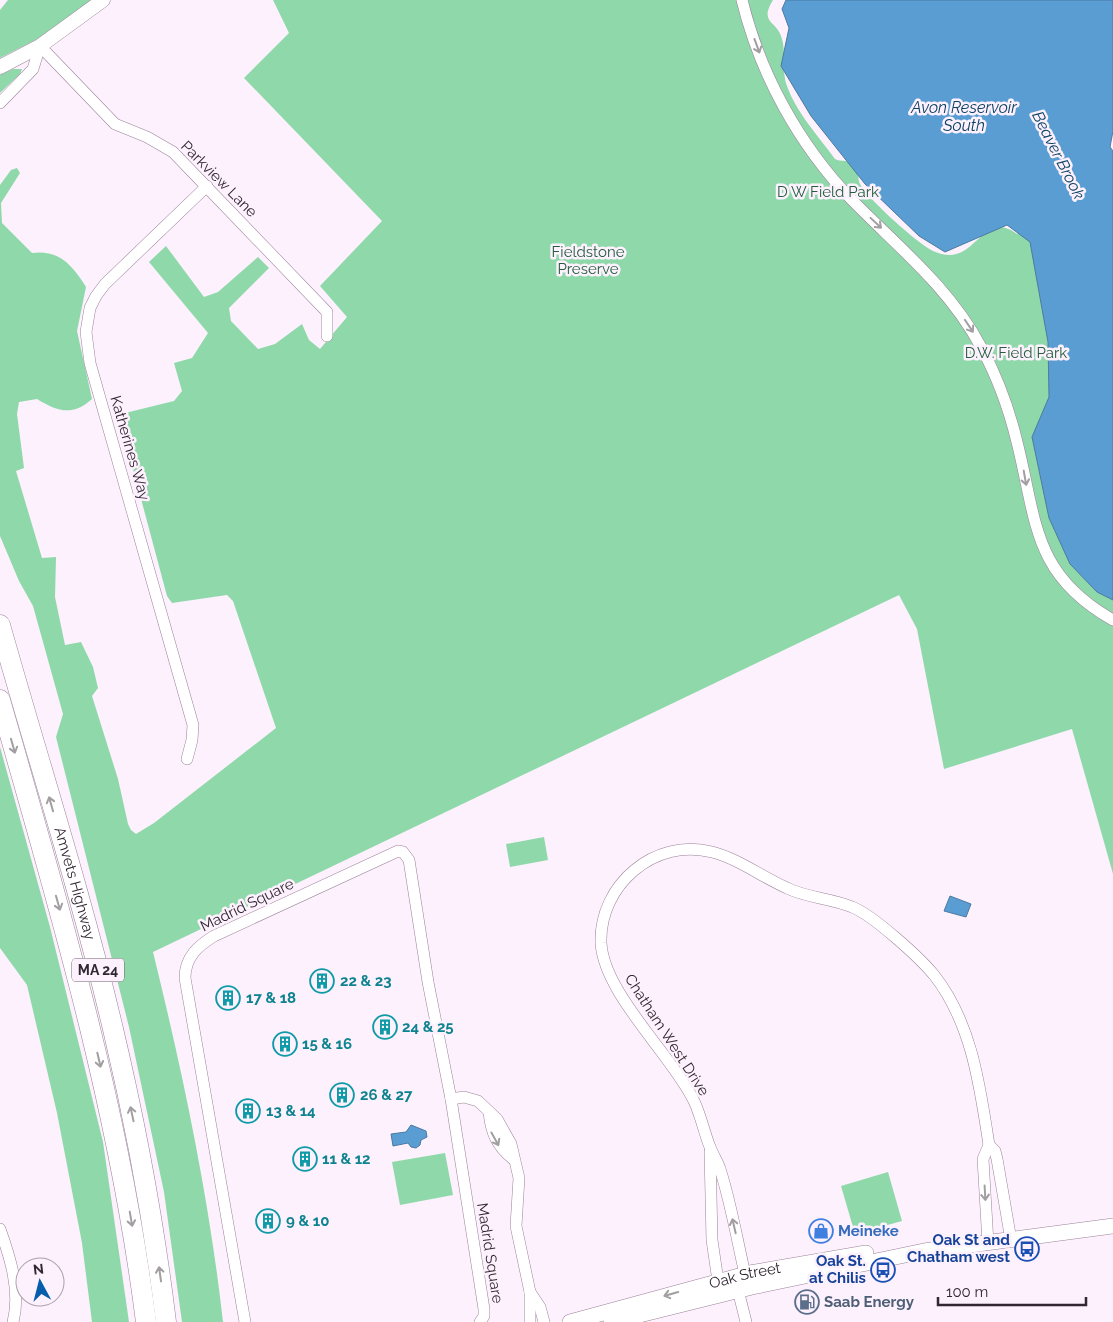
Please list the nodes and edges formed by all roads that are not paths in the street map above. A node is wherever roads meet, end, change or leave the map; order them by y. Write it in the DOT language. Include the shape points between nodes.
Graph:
graph roads {
  1 [pos="103,0"];
  2 [pos="742,0"];
  3 [pos="40,46"];
  4 [pos="0,67"];
  5 [pos="0,103"];
  6 [pos="207,186"];
  7 [pos="327,336"];
  8 [pos="1113,620"];
  9 [pos="0,625"];
  10 [pos="0,700"];
  11 [pos="186,759"];
  12 [pos="451,1099"];
  13 [pos="989,1145"];
  14 [pos="710,1148"];
  15 [pos="1113,1226"];
  16 [pos="0,1229"];
  17 [pos="1011,1240"];
  18 [pos="988,1243"];
  19 [pos="924,1251"];
  20 [pos="745,1274"];
  21 [pos="718,1281"];
  22 [pos="738,1290"];
  23 [pos="530,1292"];
  24 [pos="13,1322"];
  25 [pos="146,1322"];
  26 [pos="166,1322"];
  27 [pos="245,1322"];
  28 [pos="480,1322"];
  29 [pos="530,1322"];
  30 [pos="544,1322"];
  31 [pos="570,1322"];
  32 [pos="611,1322"];
  33 [pos="746,1322"];
  1 -- 3 [label="street"];
  2 -- 8 [label="street, one-way" via="767,73 799,132 851,199 940,287 976,338 1000,388 1018,442 1032,516 1048,557 1070,587 1093,608"];
  3 -- 4 [label="street"];
  3 -- 5 [label="street" via="33,69"];
  3 -- 6 [label="street, Parkview Lane" via="114,124 173,152"];
  6 -- 7 [label="street, Parkview Lane" via="327,312"];
  6 -- 11 [label="street, Katherines Way" via="105,284 90,308 86,332 90,363 193,725"];
  26 -- 9 [label="highway, Amvets Highway / MA 24, one-way" via="146,1187 113,1028"];
  10 -- 25 [label="highway, Amvets Highway / MA 24, one-way" via="93,1034 126,1191"];
  12 -- 23 [label="street, Madrid Square" via="472,1098 485,1106 503,1127 511,1144 519,1178 516,1226"];
  12 -- 27 [label="street, Madrid Square" via="409,860 403,852 393,852 197,947 186,965 185,978"];
  12 -- 28 [label="street, Madrid Square" via="484,1309"];
  13 -- 14 [label="street, Chatham West Drive" via="970,1048 946,994 928,968 852,907 796,892 731,859 714,852 696,850 662,855 642,863 628,874 609,902 601,943 613,978 630,1009 693,1099"];
  13 -- 17 [label="street, Chatham West Drive" via="997,1159"];
  13 -- 18 [label="street, Chatham West Drive, one-way" via="984,1152"];
  20 -- 14 [label="street, Chatham West Drive, one-way" via="720,1168"];
  14 -- 21 [label="street, Chatham West Drive" via="712,1240"];
  15 -- 17 [label="main road, Oak Street"];
  16 -- 24 [label="street" via="13,1267 16,1313"];
  17 -- 18 [label="main road, Oak Street"];
  18 -- 19 [label="main road, Oak Street"];
  19 -- 20 [label="main road, Oak Street" via="888,1250"];
  19 -- 22 [label="main road, Oak Street"];
  20 -- 21 [label="main road, Oak Street"];
  20 -- 22 [label="street"];
  21 -- 22 [label="street"];
  21 -- 31 [label="main road, Oak Street, one-way"];
  22 -- 32 [label="main road, Oak Street"];
  22 -- 33 [label="street"];
  23 -- 29 [label="street, Madrid Square"];
  23 -- 30 [label="street, Madrid Square" via="540,1307"];
}
